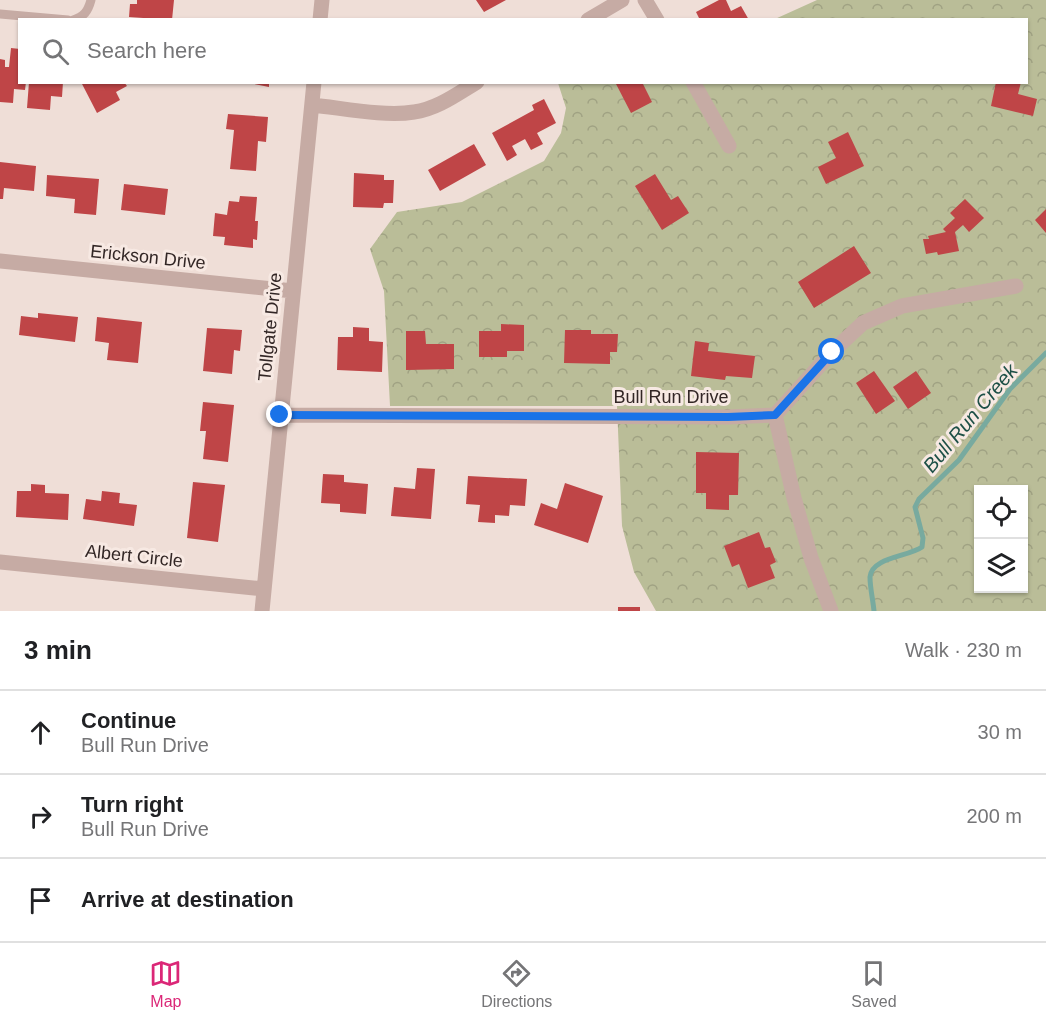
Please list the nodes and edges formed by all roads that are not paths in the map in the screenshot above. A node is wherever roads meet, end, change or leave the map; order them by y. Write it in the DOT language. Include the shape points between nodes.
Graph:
graph roads {
  1 [pos="91,0"];
  2 [pos="322,0"];
  3 [pos="622,0"];
  4 [pos="645,0"];
  5 [pos="0,14"];
  6 [pos="45,18"];
  7 [pos="81,18"];
  8 [pos="320,18"];
  9 [pos="591,18"];
  10 [pos="656,18"];
  11 [pos="314,84"];
  12 [pos="474,84"];
  13 [pos="694,84"];
  14 [pos="312,105"];
  15 [pos="729,146"];
  16 [pos="0,261"];
  17 [pos="1016,286"];
  18 [pos="293,291"];
  19 [pos="280,415"];
  20 [pos="775,415"];
  21 [pos="0,562"];
  22 [pos="264,589"];
  23 [pos="262,611"];
  24 [pos="831,611"];
  1 -- 7 [label="lane"];
  2 -- 8 [label="street"];
  3 -- 9 [label="street"];
  4 -- 10 [label="street"];
  5 -- 6 [label="lane"];
  11 -- 14 [label="street, Tollgate Drive"];
  12 -- 14 [label="street" via="437,105 415,112"];
  13 -- 15 [label="street"];
  14 -- 18 [label="street, Tollgate Drive"];
  16 -- 18 [label="street, Erickson Drive"];
  17 -- 20 [label="street" via="902,306 863,323"];
  18 -- 19 [label="street, Tollgate Drive"];
  19 -- 20 [label="street, Bull Run Drive"];
  19 -- 22 [label="street, Tollgate Drive"];
  20 -- 24 [label="street" via="811,558"];
  21 -- 22 [label="street, Albert Circle"];
  22 -- 23 [label="street, Tollgate Drive"];
}
